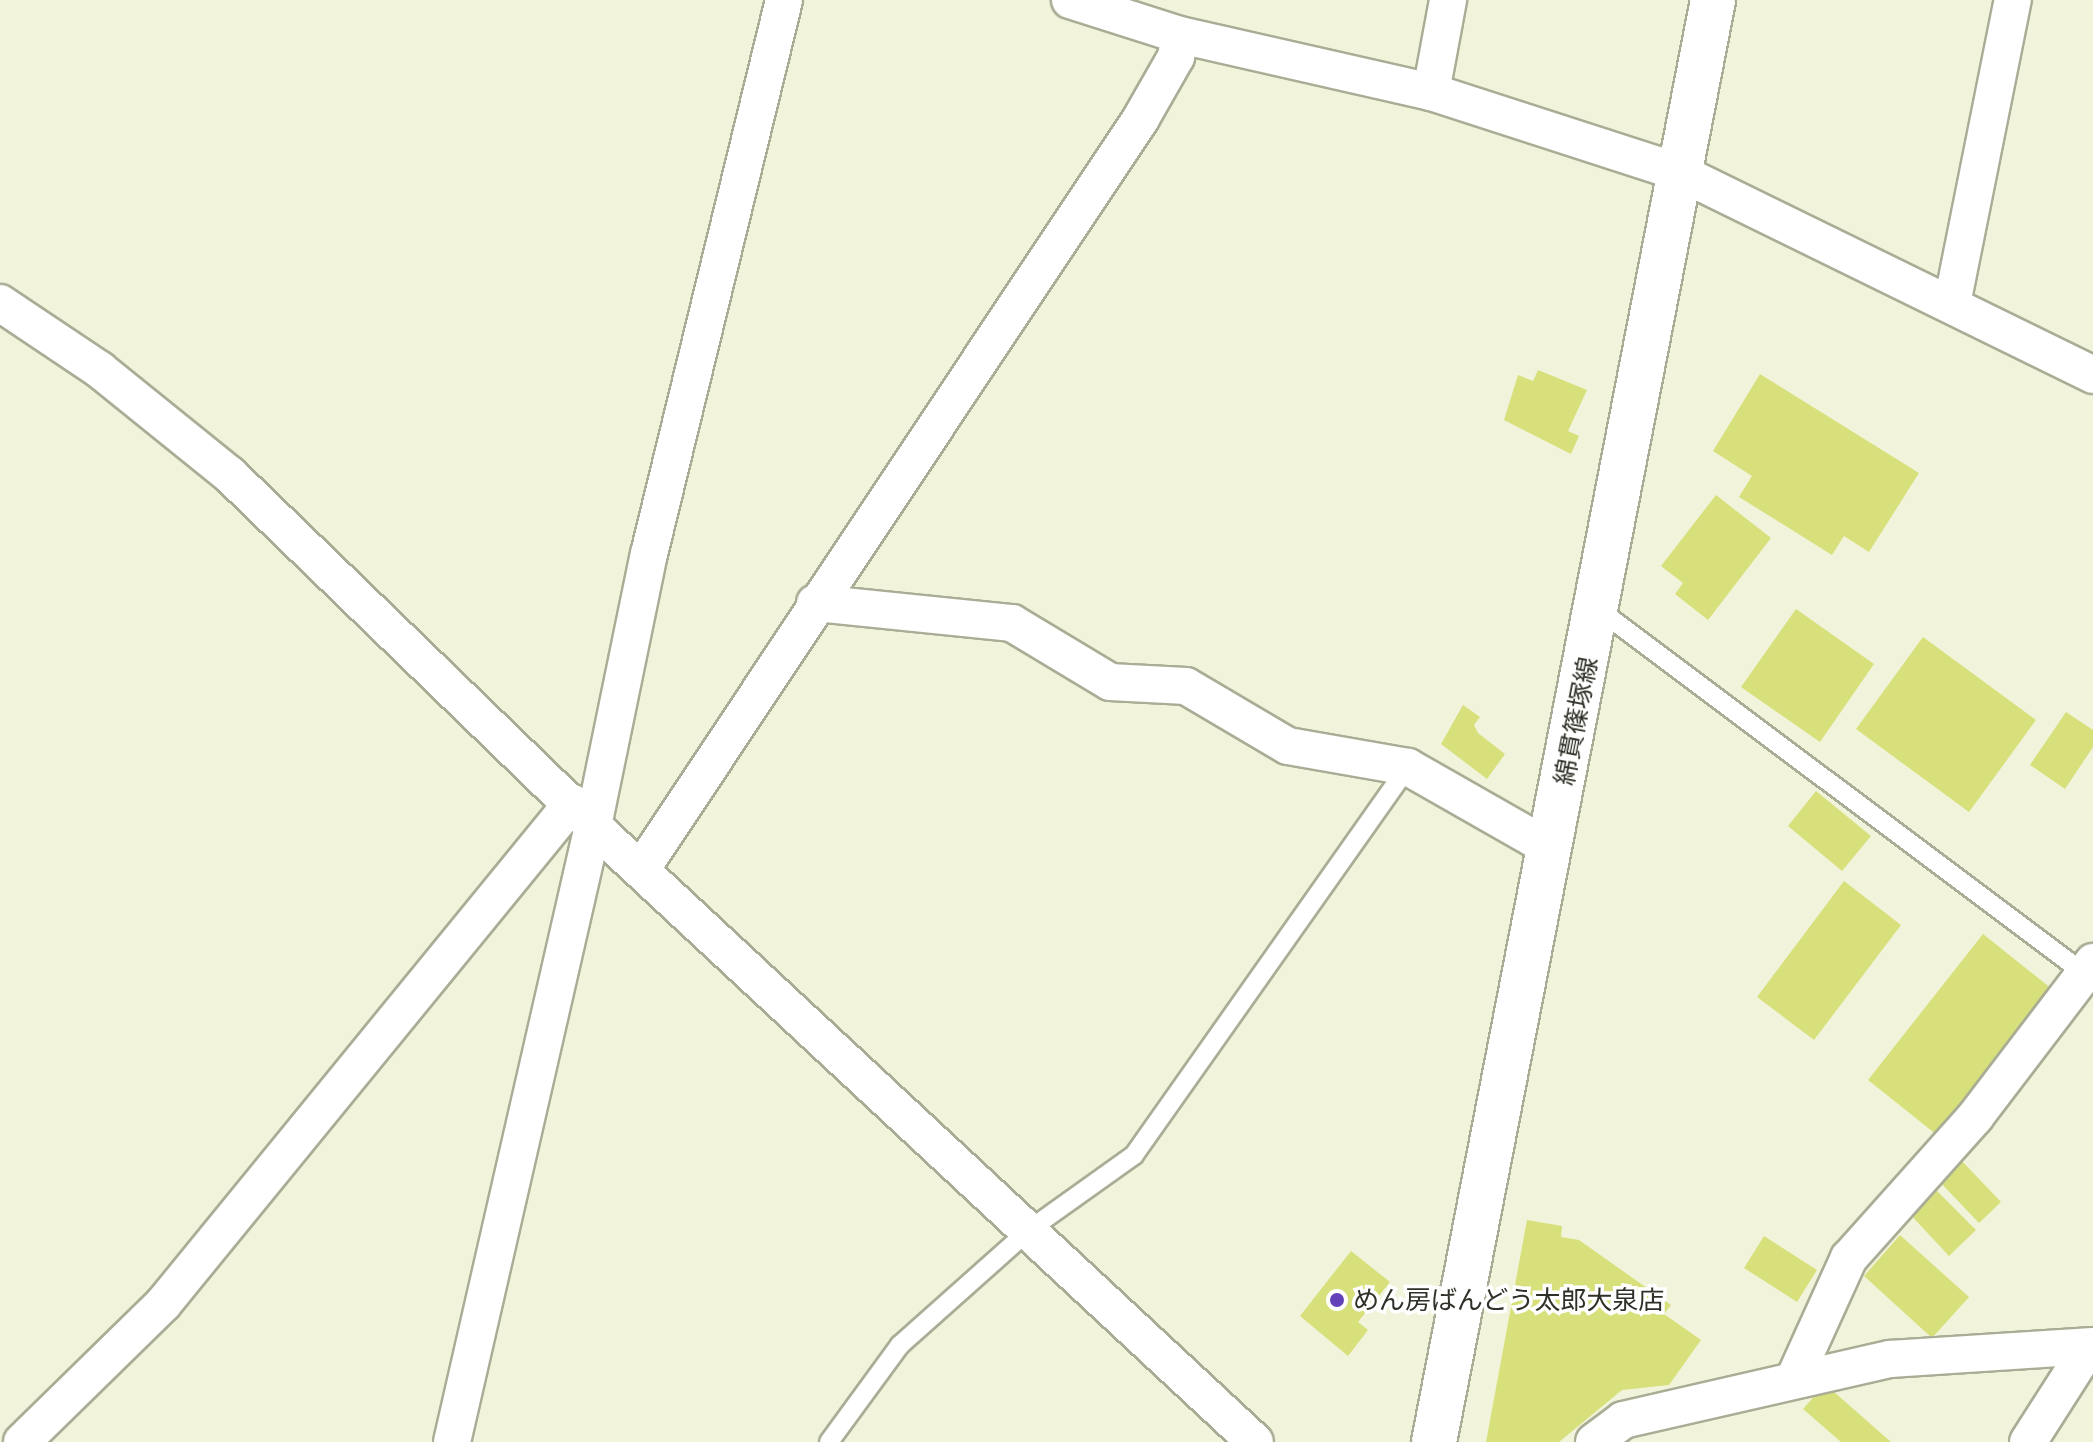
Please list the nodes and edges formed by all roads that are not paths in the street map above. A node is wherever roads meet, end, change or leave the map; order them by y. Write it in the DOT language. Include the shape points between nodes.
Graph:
graph roads {
  1 [pos="784,0"];
  2 [pos="1070,0"];
  3 [pos="1448,0"];
  4 [pos="1713,0"];
  5 [pos="2013,0"];
  6 [pos="1118,9"];
  7 [pos="1180,35"];
  8 [pos="1431,92"];
  9 [pos="1679,172"];
  10 [pos="0,303"];
  11 [pos="1952,304"];
  12 [pos="2093,375"];
  13 [pos="815,603"];
  14 [pos="1597,609"];
  15 [pos="1408,767"];
  16 [pos="582,814"];
  17 [pos="1552,849"];
  18 [pos="642,868"];
  19 [pos="2089,968"];
  20 [pos="1029,1230"];
  21 [pos="2091,1347"];
  22 [pos="1794,1379"];
  23 [pos="22,1442"];
  24 [pos="452,1442"];
  25 [pos="829,1442"];
  26 [pos="1255,1442"];
  27 [pos="1434,1442"];
  28 [pos="1594,1442"];
  29 [pos="2028,1442"];
  1 -- 16 [label="street"];
  2 -- 6 [label="street"];
  3 -- 8 [label="street"];
  4 -- 9 [label="main road, 綿貫篠塚線"];
  5 -- 11 [label="street"];
  6 -- 7 [label="street"];
  7 -- 8 [label="street"];
  7 -- 13 [label="street" via="1176,57 1140,120"];
  8 -- 9 [label="street"];
  9 -- 11 [label="street"];
  9 -- 14 [label="main road, 綿貫篠塚線"];
  10 -- 16 [label="street" via="100,370 230,475"];
  11 -- 12 [label="street"];
  13 -- 15 [label="street" via="1012,623 1110,682 1186,686 1288,746"];
  13 -- 18 [label="street"];
  14 -- 17 [label="main road, 綿貫篠塚線"];
  14 -- 19 [label="lane"];
  15 -- 17 [label="street"];
  15 -- 20 [label="lane" via="1134,1155"];
  16 -- 18 [label="street"];
  16 -- 23 [label="street" via="163,1304"];
  16 -- 24 [label="street"];
  17 -- 27 [label="main road, 綿貫篠塚線"];
  18 -- 20 [label="street"];
  19 -- 22 [label="street" via="1975,1117 1849,1258"];
  20 -- 25 [label="lane" via="900,1345"];
  20 -- 26 [label="street"];
  21 -- 22 [label="street" via="1890,1359"];
  21 -- 29 [label="street"];
  22 -- 28 [label="street" via="1623,1420"];
}
